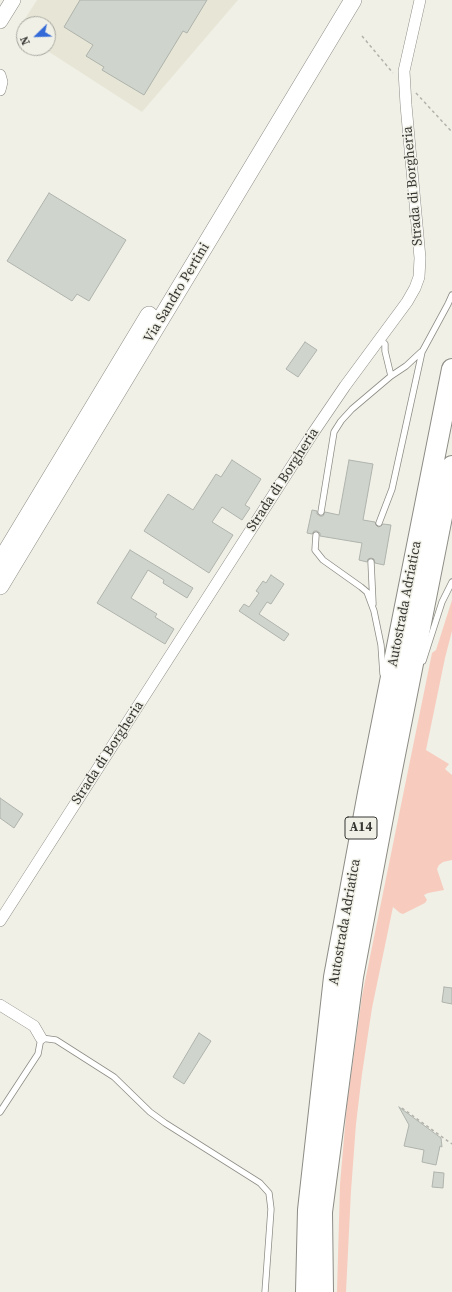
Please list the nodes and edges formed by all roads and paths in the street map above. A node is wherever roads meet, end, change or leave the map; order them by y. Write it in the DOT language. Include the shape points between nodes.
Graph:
graph roads {
  1 [pos="13,0"];
  2 [pos="339,0"];
  3 [pos="353,0"];
  4 [pos="420,0"];
  5 [pos="0,21"];
  6 [pos="362,36"];
  7 [pos="0,74"];
  8 [pos="405,83"];
  9 [pos="0,90"];
  10 [pos="452,132"];
  11 [pos="452,295"];
  12 [pos="380,340"];
  13 [pos="422,352"];
  14 [pos="452,369"];
  15 [pos="391,376"];
  16 [pos="452,466"];
  17 [pos="321,512"];
  18 [pos="379,523"];
  19 [pos="316,535"];
  20 [pos="0,562"];
  21 [pos="371,562"];
  22 [pos="452,582"];
  23 [pos="0,586"];
  24 [pos="374,611"];
  25 [pos="421,667"];
  26 [pos="382,680"];
  27 [pos="413,698"];
  28 [pos="371,743"];
  29 [pos="391,774"];
  30 [pos="368,793"];
  31 [pos="0,921"];
  32 [pos="0,1005"];
  33 [pos="42,1038"];
  34 [pos="402,1108"];
  35 [pos="0,1112"];
  36 [pos="452,1144"];
  37 [pos="265,1292"];
  38 [pos="306,1292"];
  39 [pos="323,1292"];
  1 -- 5 [label="street"];
  2 -- 20 [label="main road, Via Sandro Pertini"];
  3 -- 23 [label="main road, Via Sandro Pertini"];
  4 -- 8 [label="street, Strada di Borgheria" via="406,58"];
  6 -- 8 [label="path" via="393,73"];
  7 -- 9 [label="street"];
  8 -- 10 [label="path"];
  8 -- 12 [label="street, Strada di Borgheria" via="420,258 419,276 407,302"];
  11 -- 13 [label="lane"];
  12 -- 15 [label="lane" via="385,344"];
  12 -- 31 [label="street, Strada di Borgheria" via="313,433"];
  13 -- 15 [label="lane"];
  13 -- 18 [label="lane" via="392,489"];
  14 -- 30 [label="highway, Autostrada Adriatica / A14"];
  15 -- 17 [label="lane" via="352,409 334,432"];
  16 -- 29 [label="highway, Autostrada Adriatica / A14"];
  19 -- 24 [label="lane" via="316,550 323,560 367,592"];
  21 -- 24 [label="lane"];
  22 -- 25 [label="lane" via="442,602"];
  24 -- 26 [label="lane" via="382,646"];
  27 -- 29 [label="lane"];
  28 -- 30 [label="lane"];
  29 -- 39 [label="highway, Autostrada Adriatica / A14" via="353,977 322,1212"];
  30 -- 38 [label="highway, Autostrada Adriatica / A14" via="334,977 308,1210"];
  32 -- 33 [label="street" via="34,1026"];
  33 -- 35 [label="lane" via="38,1054"];
  33 -- 37 [label="lane" via="56,1040 114,1077 150,1112 260,1183 269,1193"];
  34 -- 36 [label="path"];
}
